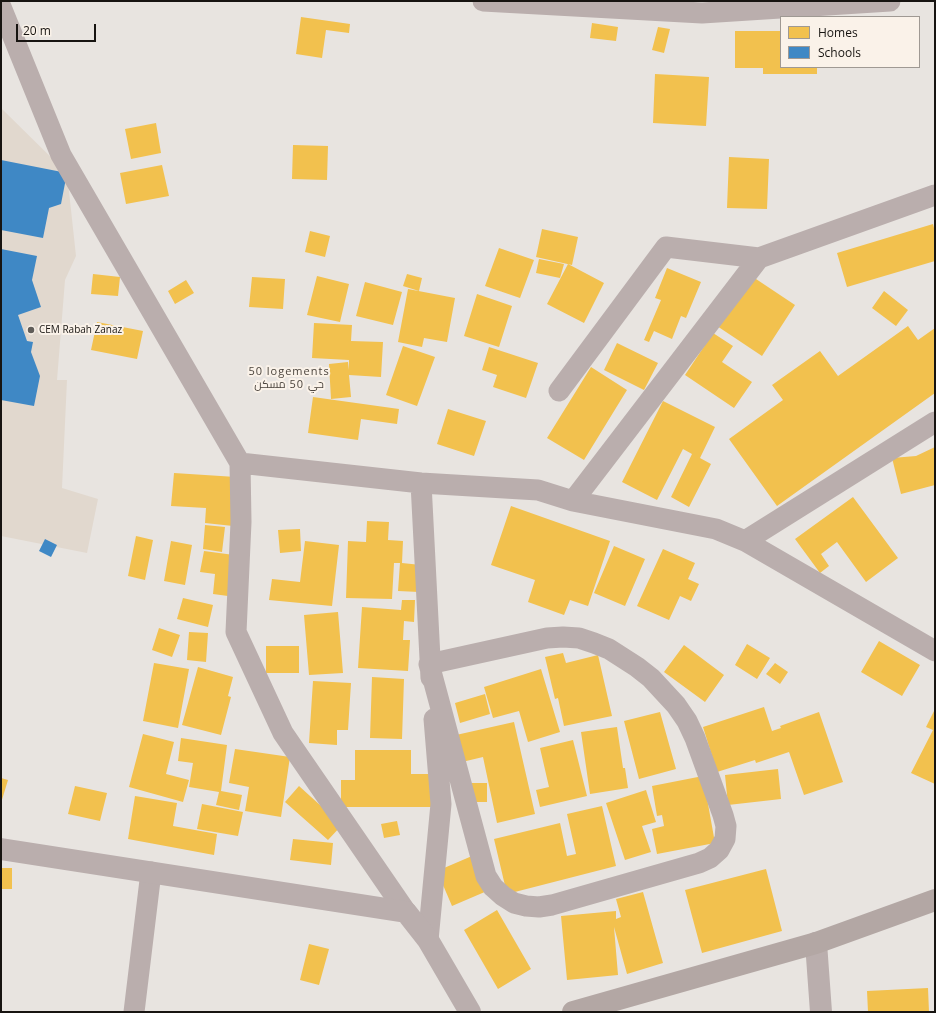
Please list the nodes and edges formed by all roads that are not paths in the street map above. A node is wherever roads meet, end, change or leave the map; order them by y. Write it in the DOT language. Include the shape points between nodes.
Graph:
graph roads {
  1 [pos="483,1"];
  2 [pos="890,1"];
  3 [pos="1,7"];
  4 [pos="702,7"];
  5 [pos="935,195"];
  6 [pos="759,258"];
  7 [pos="559,391"];
  8 [pos="935,422"];
  9 [pos="240,463"];
  10 [pos="421,483"];
  11 [pos="573,501"];
  12 [pos="746,541"];
  13 [pos="935,651"];
  14 [pos="429,664"];
  15 [pos="1,849"];
  16 [pos="151,872"];
  17 [pos="935,900"];
  18 [pos="406,912"];
  19 [pos="428,940"];
  20 [pos="816,943"];
  21 [pos="134,1012"];
  22 [pos="470,1012"];
  23 [pos="573,1012"];
  24 [pos="821,1012"];
  1 -- 4 [label="street"];
  2 -- 4 [label="street"];
  3 -- 9 [label="street" via="61,155"];
  5 -- 6 [label="street"];
  6 -- 7 [label="street" via="666,247"];
  6 -- 11 [label="street"];
  8 -- 12 [label="street"];
  9 -- 10 [label="street"];
  9 -- 18 [label="street" via="236,632 283,733"];
  10 -- 11 [label="street" via="538,490"];
  10 -- 14 [label="street"];
  11 -- 12 [label="street" via="716,529"];
  12 -- 13 [label="street"];
  14 -- 14 [label="street" via="482,864 493,887 503,896 514,903 526,906 552,905 699,863 719,850 725,839 726,826 687,721 664,691 637,667 609,649 579,638 547,638"];
  14 -- 19 [label="street" via="441,804"];
  15 -- 16 [label="street"];
  16 -- 18 [label="street"];
  16 -- 21 [label="street"];
  17 -- 20 [label="main road"];
  18 -- 19 [label="street"];
  19 -- 22 [label="street"];
  20 -- 23 [label="main road"];
  20 -- 24 [label="street"];
}
